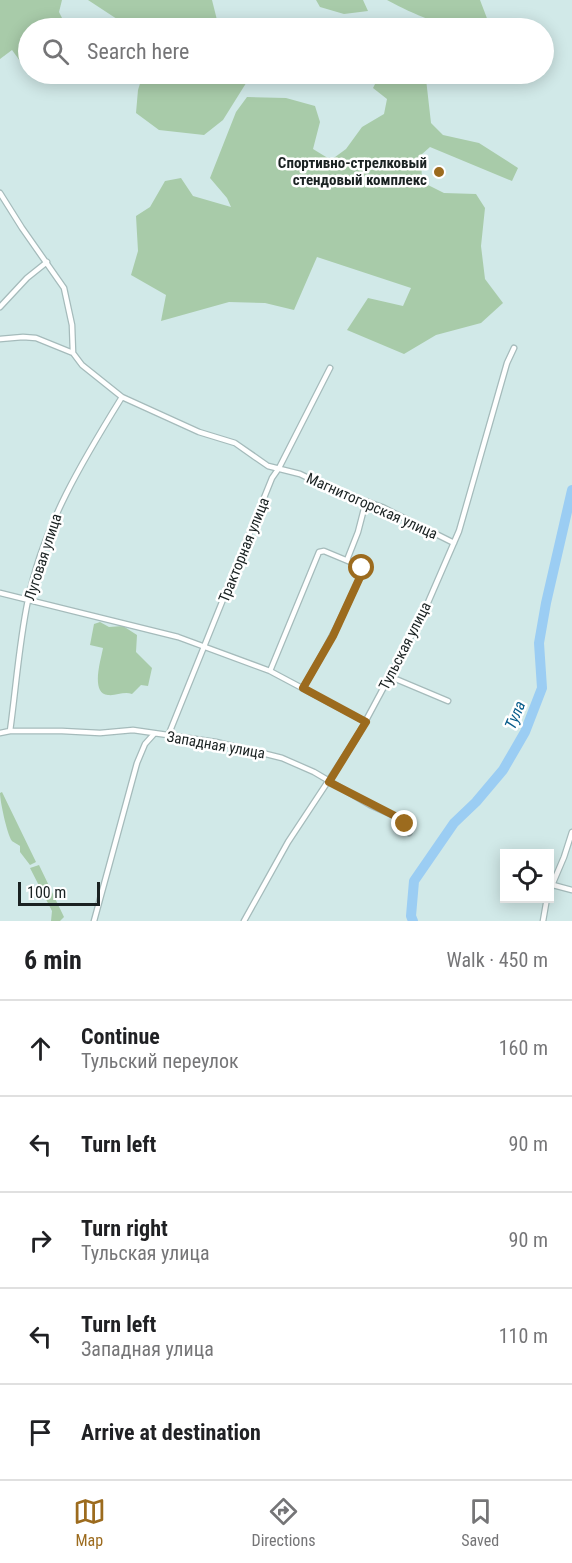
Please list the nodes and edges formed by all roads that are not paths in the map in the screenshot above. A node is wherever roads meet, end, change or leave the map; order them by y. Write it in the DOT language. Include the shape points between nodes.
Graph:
graph roads {
  1 [pos="0,193"];
  2 [pos="47,262"];
  3 [pos="0,308"];
  4 [pos="0,339"];
  5 [pos="514,348"];
  6 [pos="73,353"];
  7 [pos="330,368"];
  8 [pos="122,397"];
  9 [pos="279,468"];
  10 [pos="366,501"];
  11 [pos="454,543"];
  12 [pos="347,560"];
  13 [pos="0,593"];
  14 [pos="28,599"];
  15 [pos="205,646"];
  16 [pos="270,671"];
  17 [pos="391,676"];
  18 [pos="303,688"];
  19 [pos="448,701"];
  20 [pos="366,722"];
  21 [pos="10,732"];
  22 [pos="0,734"];
  23 [pos="154,734"];
  24 [pos="168,736"];
  25 [pos="329,782"];
  26 [pos="572,832"];
  27 [pos="409,833"];
  28 [pos="554,882"];
  29 [pos="554,885"];
  30 [pos="572,890"];
  31 [pos="545,903"];
  32 [pos="94,921"];
  33 [pos="244,921"];
  34 [pos="543,921"];
  1 -- 2 [label="street"];
  2 -- 3 [label="street"];
  2 -- 6 [label="street" via="64,288 69,305"];
  4 -- 6 [label="street" via="36,338"];
  5 -- 11 [label="street, Тульская улица"];
  6 -- 8 [label="street, Магнитогорская улица"];
  7 -- 9 [label="street, Тракторная улица"];
  8 -- 9 [label="street, Магнитогорская улица" via="199,432 235,443 268,466"];
  8 -- 14 [label="street, Луговая улица" via="66,492"];
  9 -- 10 [label="street, Магнитогорская улица"];
  9 -- 15 [label="street, Тракторная улица"];
  10 -- 11 [label="street, Магнитогорская улица"];
  10 -- 12 [label="street"];
  11 -- 17 [label="street, Тульская улица"];
  12 -- 16 [label="street" via="319,552"];
  12 -- 18 [label="street" via="362,568 361,575"];
  13 -- 14 [label="street"];
  14 -- 15 [label="street"];
  14 -- 21 [label="street, Луговая улица"];
  15 -- 16 [label="street"];
  15 -- 24 [label="street, Тракторная улица"];
  16 -- 18 [label="street"];
  17 -- 19 [label="street"];
  17 -- 20 [label="street, Тульская улица"];
  18 -- 20 [label="street"];
  20 -- 25 [label="street, Тульская улица"];
  21 -- 22 [label="street, Западная улица"];
  21 -- 23 [label="street, Западная улица" via="133,730"];
  23 -- 24 [label="street, Западная улица"];
  23 -- 32 [label="street" via="137,763"];
  24 -- 25 [label="street, Западная улица" via="216,742 282,758"];
  25 -- 27 [label="street, Западная улица" via="399,818"];
  25 -- 33 [label="street, Тульская улица" via="288,842"];
  26 -- 28 [label="street"];
  29 -- 30 [label="street"];
  31 -- 34 [label="street"];
}
